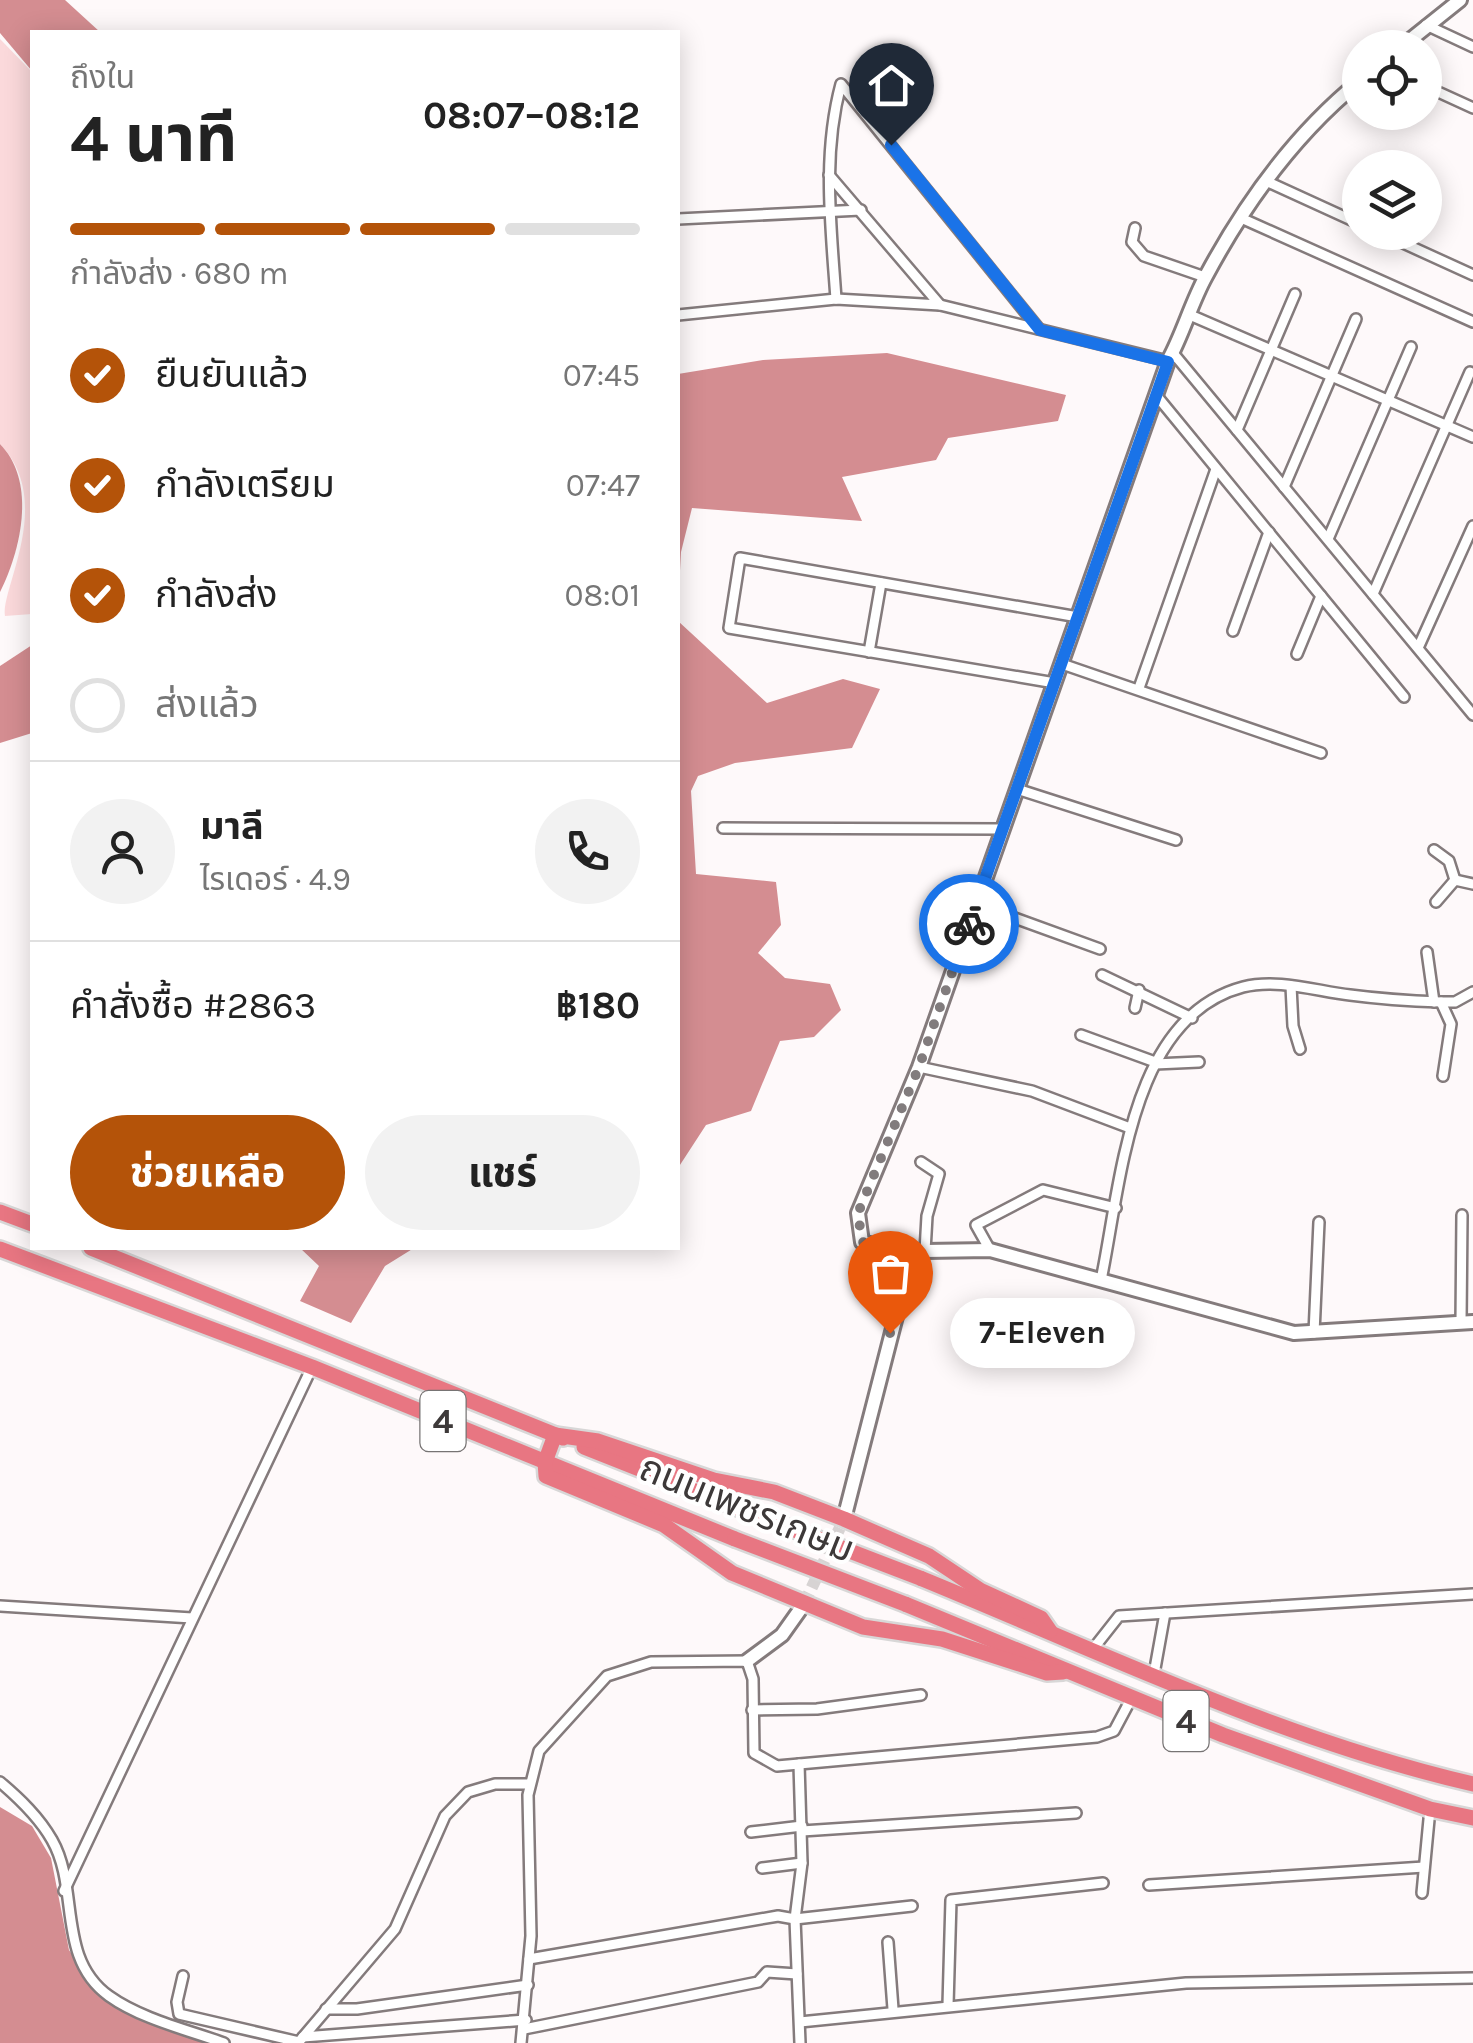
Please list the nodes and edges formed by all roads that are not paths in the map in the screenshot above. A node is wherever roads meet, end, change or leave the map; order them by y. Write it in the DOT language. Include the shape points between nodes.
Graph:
graph roads {
  1 [pos="1460,0"];
  2 [pos="1426,25"];
  3 [pos="1420,30"];
  4 [pos="1473,47"];
  5 [pos="1442,94"];
  6 [pos="1342,96"];
  7 [pos="1473,108"];
  8 [pos="829,175"];
  9 [pos="1266,181"];
  10 [pos="861,210"];
  11 [pos="830,211"];
  12 [pos="1342,216"];
  13 [pos="1241,218"];
  14 [pos="680,219"];
  15 [pos="1136,228"];
  16 [pos="1418,250"];
  17 [pos="1473,275"];
  18 [pos="1204,277"];
  19 [pos="1295,294"];
  20 [pos="836,299"];
  21 [pos="940,305"];
  22 [pos="1190,314"];
  23 [pos="680,315"];
  24 [pos="1356,319"];
  25 [pos="1473,322"];
  26 [pos="1040,330"];
  27 [pos="1411,347"];
  28 [pos="1272,349"];
  29 [pos="1171,357"];
  30 [pos="1470,372"];
  31 [pos="1333,376"];
  32 [pos="1156,395"];
  33 [pos="1387,399"];
  34 [pos="1448,426"];
  35 [pos="1237,430"];
  36 [pos="1473,436"];
  37 [pos="1216,469"];
  38 [pos="1284,487"];
  39 [pos="1473,526"];
  40 [pos="1269,532"];
  41 [pos="1328,540"];
  42 [pos="881,583"];
  43 [pos="1374,594"];
  44 [pos="1321,596"];
  45 [pos="1078,617"];
  46 [pos="1233,630"];
  47 [pos="1418,648"];
  48 [pos="869,652"];
  49 [pos="1297,654"];
  50 [pos="1062,664"];
  51 [pos="1054,682"];
  52 [pos="1139,688"];
  53 [pos="1473,692"];
  54 [pos="1404,697"];
  55 [pos="1470,711"];
  56 [pos="1321,753"];
  57 [pos="1016,789"];
  58 [pos="723,828"];
  59 [pos="1003,828"];
  60 [pos="1176,840"];
  61 [pos="1434,850"];
  62 [pos="1455,880"];
  63 [pos="1473,884"];
  64 [pos="1436,902"];
  65 [pos="976,904"];
  66 [pos="1100,948"];
  67 [pos="1427,952"];
  68 [pos="1102,975"];
  69 [pos="1292,986"];
  70 [pos="1139,990"];
  71 [pos="1473,992"];
  72 [pos="1438,1002"];
  73 [pos="1135,1008"];
  74 [pos="1192,1018"];
  75 [pos="1081,1035"];
  76 [pos="1300,1049"];
  77 [pos="1199,1062"];
  78 [pos="1155,1063"];
  79 [pos="919,1067"];
  80 [pos="1443,1076"];
  81 [pos="1130,1128"];
  82 [pos="921,1162"];
  83 [pos="1116,1208"];
  84 [pos="0,1212"];
  85 [pos="1462,1215"];
  86 [pos="1320,1222"];
  87 [pos="30,1223"];
  88 [pos="0,1249"];
  89 [pos="96,1250"];
  90 [pos="990,1250"];
  91 [pos="925,1251"];
  92 [pos="912,1262"];
  93 [pos="1100,1280"];
  94 [pos="1467,1322"];
  95 [pos="1314,1332"];
  96 [pos="312,1367"];
  97 [pos="555,1435"];
  98 [pos="545,1462"];
  99 [pos="844,1519"];
  100 [pos="1473,1594"];
  101 [pos="804,1604"];
  102 [pos="0,1606"];
  103 [pos="1165,1613"];
  104 [pos="192,1618"];
  105 [pos="1050,1632"];
  106 [pos="1094,1649"];
  107 [pos="746,1661"];
  108 [pos="1063,1672"];
  109 [pos="1154,1674"];
  110 [pos="921,1695"];
  111 [pos="1131,1700"];
  112 [pos="752,1710"];
  113 [pos="799,1764"];
  114 [pos="0,1782"];
  115 [pos="529,1784"];
  116 [pos="1473,1784"];
  117 [pos="1430,1810"];
  118 [pos="1076,1814"];
  119 [pos="1473,1818"];
  120 [pos="802,1828"];
  121 [pos="751,1832"];
  122 [pos="802,1863"];
  123 [pos="1424,1867"];
  124 [pos="762,1868"];
  125 [pos="1103,1883"];
  126 [pos="1150,1885"];
  127 [pos="64,1891"];
  128 [pos="1422,1894"];
  129 [pos="912,1906"];
  130 [pos="796,1919"];
  131 [pos="888,1942"];
  132 [pos="529,1959"];
  133 [pos="796,1974"];
  134 [pos="182,1976"];
  135 [pos="1473,1978"];
  136 [pos="528,1985"];
  137 [pos="948,2005"];
  138 [pos="326,2009"];
  139 [pos="894,2009"];
  140 [pos="800,2022"];
  141 [pos="525,2024"];
  142 [pos="300,2041"];
  143 [pos="224,2043"];
  144 [pos="521,2043"];
  145 [pos="800,2043"];
  1 -- 2 [label="street"];
  2 -- 3 [label="street"];
  2 -- 4 [label="street"];
  5 -- 7 [label="street"];
  6 -- 9 [label="street"];
  8 -- 10 [label="street"];
  8 -- 11 [label="street"];
  8 -- 26 [label="street" via="830,126 841,84"];
  9 -- 12 [label="street"];
  9 -- 13 [label="street"];
  10 -- 11 [label="street"];
  10 -- 21 [label="street"];
  11 -- 14 [label="street"];
  11 -- 20 [label="street"];
  13 -- 18 [label="street"];
  13 -- 25 [label="street"];
  15 -- 18 [label="street" via="1132,242 1144,256"];
  16 -- 17 [label="street"];
  18 -- 22 [label="street"];
  19 -- 28 [label="street"];
  20 -- 21 [label="street"];
  20 -- 23 [label="street"];
  21 -- 26 [label="street"];
  22 -- 28 [label="street"];
  22 -- 29 [label="street"];
  24 -- 31 [label="street"];
  26 -- 29 [label="street"];
  27 -- 33 [label="street"];
  28 -- 31 [label="street"];
  28 -- 35 [label="street"];
  29 -- 32 [label="street"];
  29 -- 35 [label="street"];
  30 -- 34 [label="street"];
  31 -- 33 [label="street"];
  31 -- 38 [label="street"];
  32 -- 37 [label="street"];
  32 -- 45 [label="street"];
  33 -- 34 [label="street"];
  33 -- 41 [label="street"];
  34 -- 36 [label="street"];
  34 -- 43 [label="street"];
  35 -- 38 [label="street"];
  37 -- 40 [label="street"];
  37 -- 52 [label="street"];
  38 -- 41 [label="street"];
  39 -- 47 [label="street"];
  40 -- 44 [label="street"];
  40 -- 46 [label="street"];
  41 -- 43 [label="street"];
  42 -- 45 [label="street"];
  42 -- 48 [label="street"];
  42 -- 48 [label="street" via="740,558 730,628"];
  43 -- 47 [label="street"];
  44 -- 49 [label="street"];
  44 -- 54 [label="street"];
  45 -- 50 [label="street"];
  47 -- 55 [label="street"];
  48 -- 51 [label="street"];
  50 -- 51 [label="street"];
  50 -- 52 [label="street"];
  51 -- 57 [label="street"];
  52 -- 56 [label="street"];
  53 -- 55 [label="street"];
  57 -- 59 [label="street"];
  57 -- 60 [label="street"];
  58 -- 59 [label="street"];
  59 -- 65 [label="street"];
  61 -- 62 [label="street" via="1448,861"];
  62 -- 63 [label="street"];
  62 -- 64 [label="street"];
  65 -- 66 [label="street"];
  65 -- 79 [label="street"];
  67 -- 72 [label="street"];
  68 -- 70 [label="street"];
  69 -- 72 [label="street"];
  69 -- 74 [label="street" via="1243,988"];
  69 -- 76 [label="street"];
  70 -- 73 [label="street"];
  70 -- 74 [label="street"];
  71 -- 72 [label="street"];
  72 -- 80 [label="street" via="1451,1024"];
  74 -- 78 [label="street"];
  75 -- 78 [label="street"];
  77 -- 78 [label="street"];
  78 -- 81 [label="street"];
  79 -- 81 [label="street" via="1032,1091"];
  79 -- 99 [label="street" via="858,1213 862,1242 902,1253 910,1262"];
  81 -- 83 [label="street"];
  82 -- 91 [label="street" via="939,1174"];
  83 -- 90 [label="street" via="1043,1190 976,1225"];
  83 -- 93 [label="street"];
  84 -- 87 [label="highway"];
  85 -- 94 [label="street"];
  86 -- 95 [label="street"];
  88 -- 96 [label="highway, ถนนเพชรเกษม / 4"];
  89 -- 97 [label="highway, ถนนเพชรเกษม / 4"];
  90 -- 91 [label="street"];
  90 -- 93 [label="street"];
  91 -- 92 [label="street"];
  93 -- 95 [label="street" via="1294,1333"];
  94 -- 95 [label="street"];
  96 -- 98 [label="highway, ถนนเพชรเกษม / 4"];
  96 -- 104 [label="street"];
  97 -- 98 [label="highway"];
  97 -- 99 [label="highway" via="598,1441 714,1480 774,1492"];
  97 -- 105 [label="highway, ถนนเพชรเกษม / 4, bridge"];
  98 -- 101 [label="highway" via="546,1476 664,1525 732,1573"];
  98 -- 108 [label="highway, ถนนเพชรเกษม / 4, bridge"];
  99 -- 105 [label="highway" via="930,1556 980,1590 1041,1618"];
  100 -- 103 [label="street"];
  101 -- 107 [label="street" via="782,1635"];
  101 -- 108 [label="highway" via="862,1627 942,1639"];
  102 -- 104 [label="street"];
  103 -- 106 [label="street" via="1120,1616"];
  103 -- 109 [label="street"];
  104 -- 127 [label="street"];
  105 -- 106 [label="highway, ถนนเพชรเกษม / 4"];
  106 -- 109 [label="highway, ถนนเพชรเกษม / 4"];
  107 -- 112 [label="street" via="752,1667"];
  107 -- 115 [label="street" via="651,1662 608,1676 545,1741"];
  108 -- 111 [label="highway, ถนนเพชรเกษม / 4"];
  109 -- 116 [label="highway, ถนนเพชรเกษม / 4" via="1396,1766"];
  110 -- 112 [label="street"];
  111 -- 113 [label="street" via="1114,1732 1097,1737"];
  111 -- 117 [label="highway, ถนนเพชรเกษม / 4"];
  112 -- 113 [label="street" via="752,1742 760,1760"];
  113 -- 120 [label="street"];
  114 -- 127 [label="street" via="54,1842"];
  115 -- 132 [label="street"];
  115 -- 138 [label="street" via="468,1792 446,1816 395,1929"];
  117 -- 119 [label="highway, ถนนเพชรเกษม / 4"];
  117 -- 123 [label="street"];
  118 -- 120 [label="street"];
  120 -- 121 [label="street"];
  120 -- 122 [label="street"];
  122 -- 124 [label="street"];
  122 -- 130 [label="street"];
  123 -- 126 [label="street"];
  123 -- 128 [label="street"];
  125 -- 137 [label="street" via="951,1900"];
  127 -- 143 [label="street" via="82,1965 109,1996"];
  129 -- 130 [label="street"];
  130 -- 132 [label="street" via="778,1916"];
  130 -- 133 [label="street"];
  131 -- 139 [label="street"];
  132 -- 136 [label="street"];
  133 -- 140 [label="street"];
  133 -- 141 [label="street" via="767,1972 758,1982"];
  134 -- 142 [label="street" via="180,2014"];
  135 -- 137 [label="street" via="1186,1983"];
  136 -- 138 [label="street"];
  136 -- 141 [label="street"];
  137 -- 139 [label="street"];
  138 -- 142 [label="street"];
  139 -- 140 [label="street"];
  140 -- 145 [label="street"];
  141 -- 142 [label="street"];
  141 -- 144 [label="street"];
}
